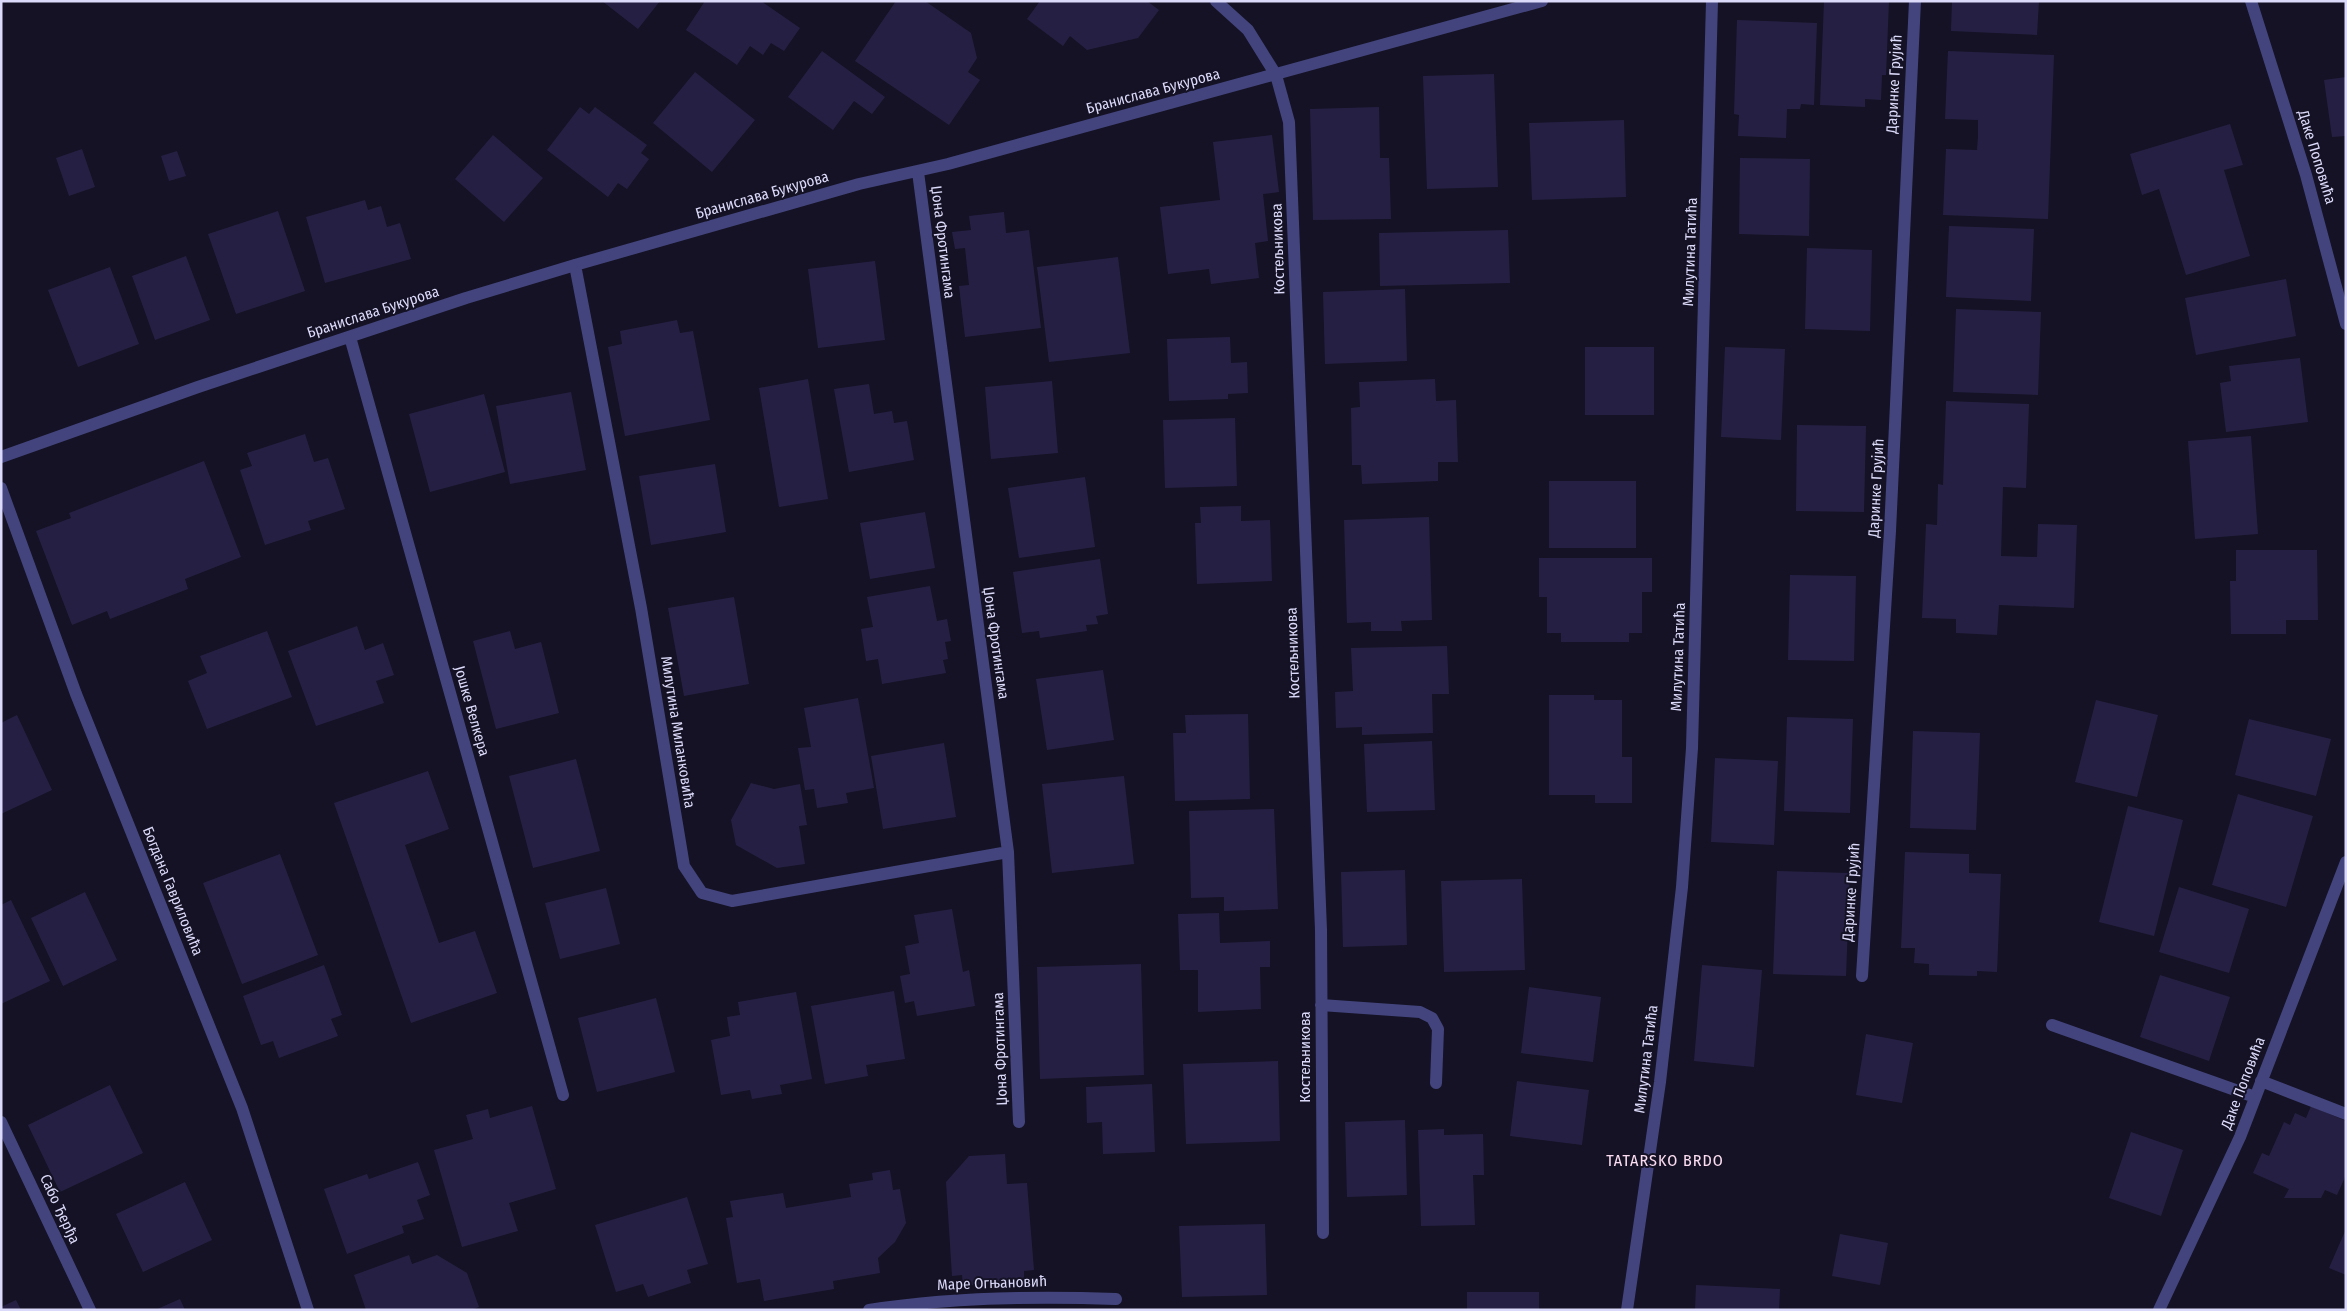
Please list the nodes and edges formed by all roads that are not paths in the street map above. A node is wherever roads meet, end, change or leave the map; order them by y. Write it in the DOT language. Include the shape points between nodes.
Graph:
graph roads {
  1 [pos="1216,1"];
  2 [pos="1542,1"];
  3 [pos="1712,1"];
  4 [pos="1915,1"];
  5 [pos="2251,1"];
  6 [pos="1276,75"];
  7 [pos="918,172"];
  8 [pos="574,265"];
  9 [pos="2346,324"];
  10 [pos="350,337"];
  11 [pos="1,457"];
  12 [pos="1,488"];
  13 [pos="1008,852"];
  14 [pos="2346,862"];
  15 [pos="1862,976"];
  16 [pos="1321,1005"];
  17 [pos="2052,1025"];
  18 [pos="2261,1081"];
  19 [pos="1436,1083"];
  20 [pos="563,1095"];
  21 [pos="2256,1096"];
  22 [pos="2346,1114"];
  23 [pos="1,1122"];
  24 [pos="1019,1122"];
  25 [pos="1322,1232"];
  26 [pos="1116,1299"];
  27 [pos="90,1310"];
  28 [pos="308,1310"];
  29 [pos="869,1310"];
  30 [pos="1627,1310"];
  31 [pos="2158,1310"];
  1 -- 6 [label="street, Костељникова" via="1248,30"];
  2 -- 6 [label="street, Бранислава Букурова"];
  3 -- 30 [label="street, Милутина Татића" via="1692,748 1682,887 1660,1082"];
  4 -- 15 [label="street, Даринке Грујић" via="1890,531"];
  5 -- 9 [label="street, Даке Поповића" via="2306,175"];
  6 -- 7 [label="street, Бранислава Букурова"];
  6 -- 16 [label="street, Костељникова" via="1289,122 1321,930"];
  7 -- 8 [label="street, Бранислава Букурова" via="859,184"];
  7 -- 13 [label="street, Џона Фротингама"];
  8 -- 10 [label="street, Бранислава Букурова"];
  8 -- 13 [label="street, Милутина Миланковића" via="641,608 684,866 702,893 732,901"];
  10 -- 11 [label="street, Бранислава Букурова"];
  10 -- 20 [label="street, Јошке Велкера"];
  12 -- 28 [label="street, Богдана Гавриловића" via="76,694 242,1108"];
  13 -- 24 [label="street, Џона Фротингама"];
  14 -- 18 [label="street, Даке Поповића"];
  16 -- 19 [label="street" via="1420,1012 1432,1018 1438,1029"];
  16 -- 25 [label="street, Костељникова"];
  17 -- 21 [label="street"];
  18 -- 21 [label="street, Даке Поповића"];
  18 -- 22 [label="street"];
  21 -- 31 [label="street, Даке Поповића" via="2240,1137"];
  23 -- 27 [label="street, Сабо Ђерђа"];
  26 -- 29 [label="street, Маре Огњановић" via="984,1297"];
}
